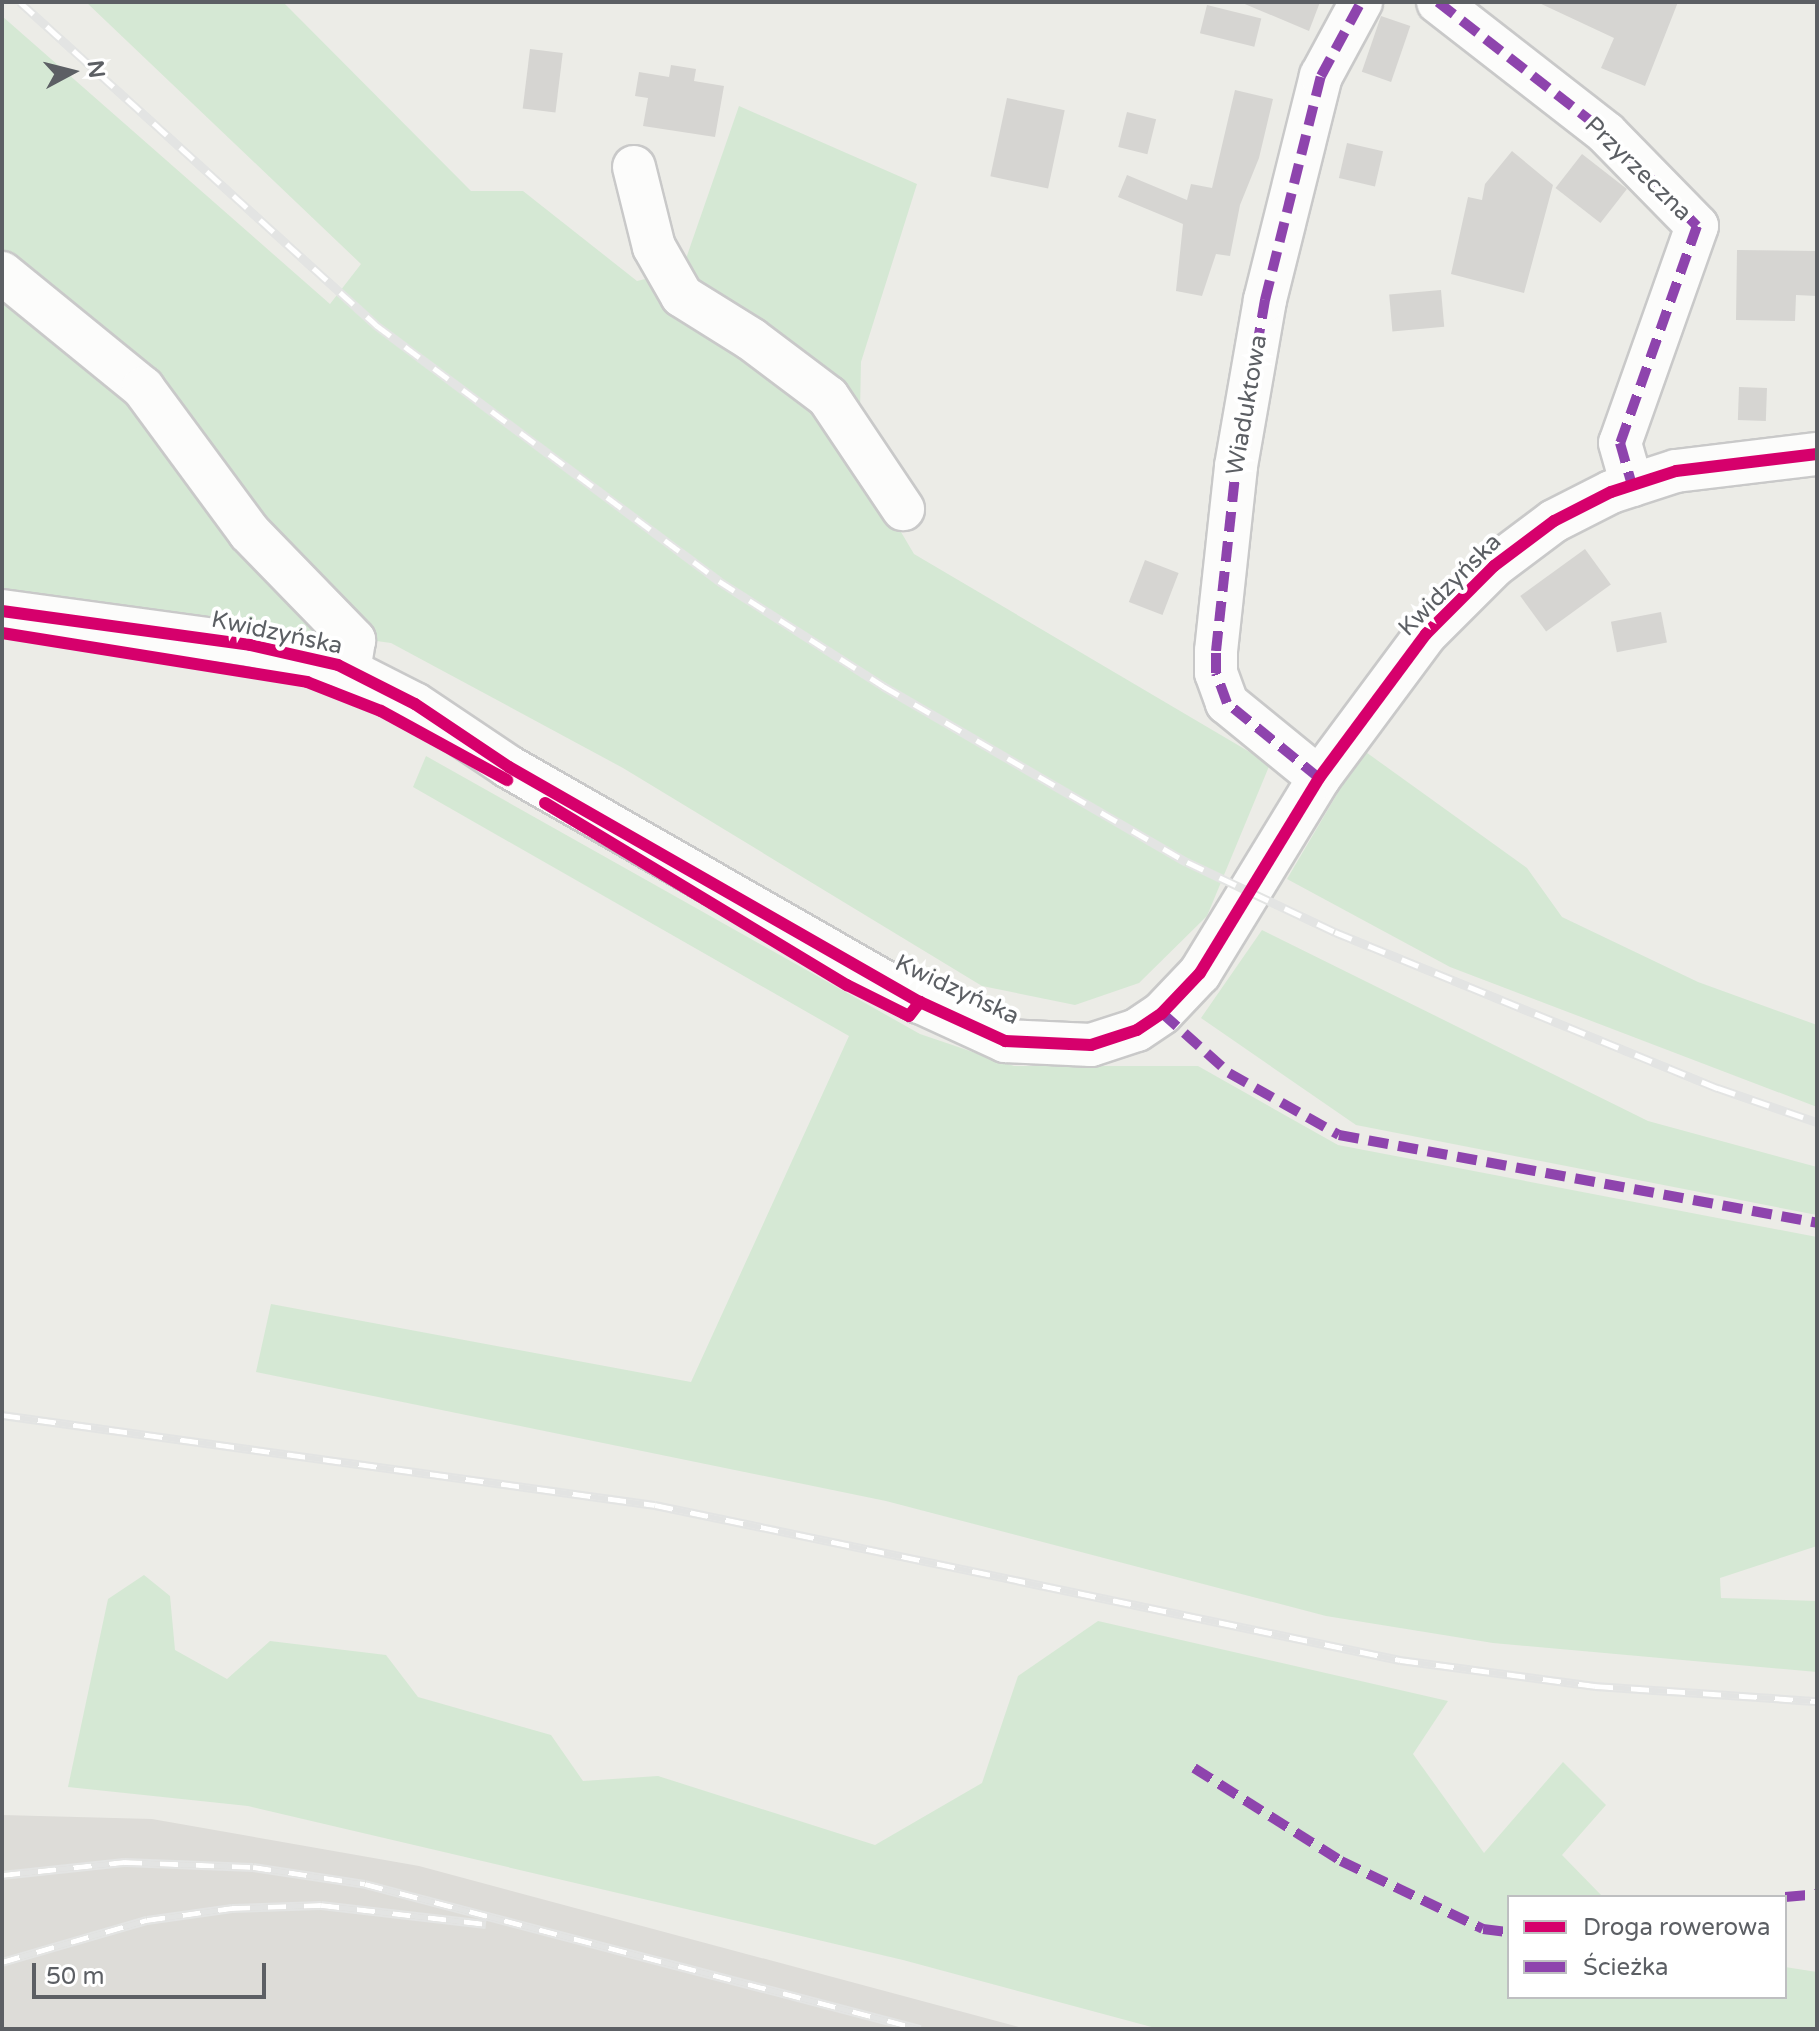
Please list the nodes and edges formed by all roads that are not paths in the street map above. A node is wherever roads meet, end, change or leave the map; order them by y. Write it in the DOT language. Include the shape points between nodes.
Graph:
graph roads {
  1 [pos="1361,2"];
  2 [pos="1438,2"];
  3 [pos="634,167"];
  4 [pos="2,273"];
  5 [pos="1817,454"];
  6 [pos="1632,485"];
  7 [pos="903,509"];
  8 [pos="2,611"];
  9 [pos="349,670"];
  10 [pos="1319,778"];
  1 -- 10 [label="street, Wiaduktowa" via="1321,76 1265,300 1236,466 1216,651 1216,673 1227,703"];
  2 -- 6 [label="street, Przyrzeczna" via="1606,133 1697,226 1620,443"];
  3 -- 7 [label="street" via="654,247 682,296 828,397"];
  4 -- 9 [label="street" via="143,388 249,532 354,640"];
  5 -- 6 [label="street, Kwidzyńska" via="1676,471"];
  6 -- 10 [label="street, Kwidzyńska" via="1554,521 1494,566 1426,634"];
  8 -- 9 [label="street, Kwidzyńska" via="250,645"];
  9 -- 10 [label="street, Kwidzyńska" via="920,1002 1005,1041 1051,1047 1091,1045 1137,1030 1162,1013 1200,973"];
}
